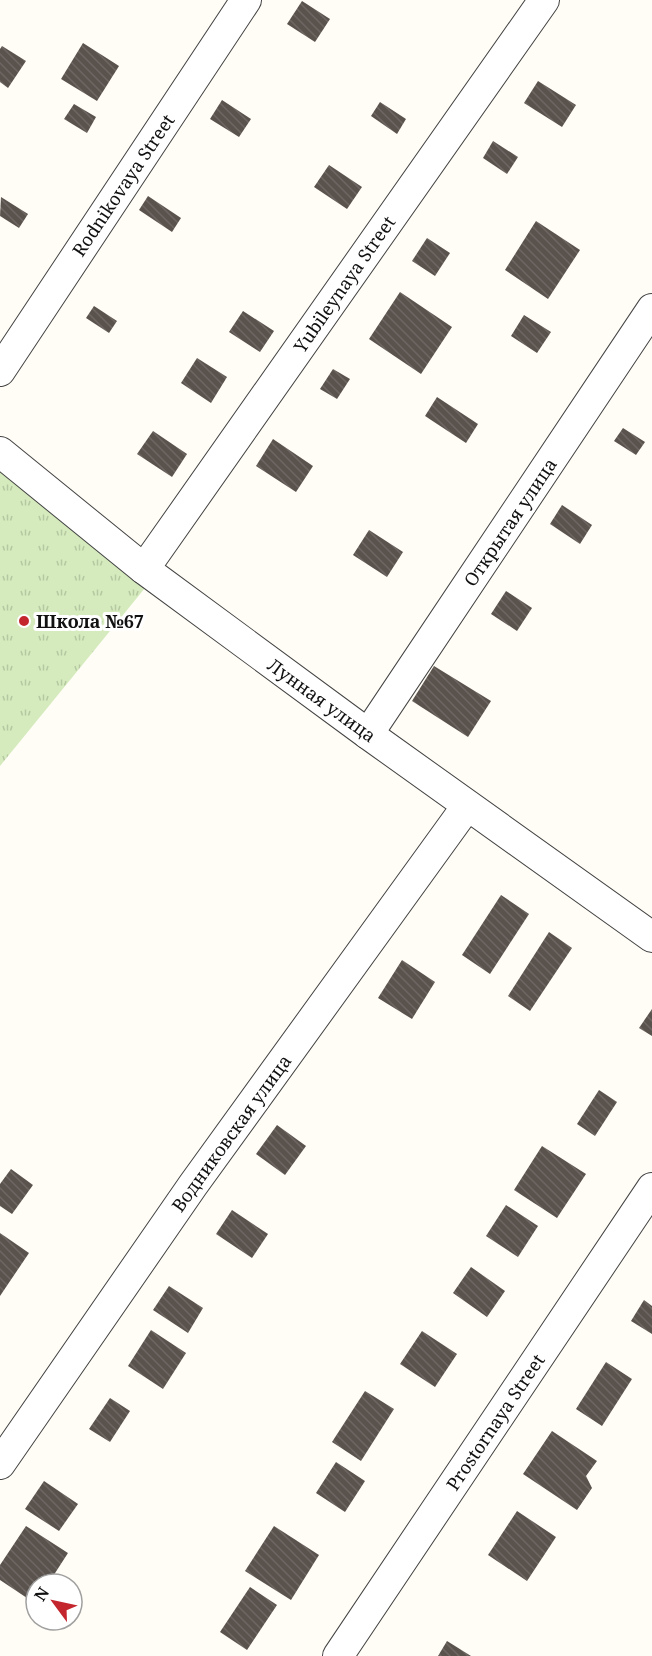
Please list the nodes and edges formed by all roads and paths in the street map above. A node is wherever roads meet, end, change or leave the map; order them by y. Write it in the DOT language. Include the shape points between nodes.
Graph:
graph roads {
  1 [pos="246,0"];
  2 [pos="544,0"];
  3 [pos="652,309"];
  4 [pos="0,371"];
  5 [pos="0,452"];
  6 [pos="144,569"];
  7 [pos="368,734"];
  8 [pos="467,806"];
  9 [pos="652,938"];
  10 [pos="652,1188"];
  11 [pos="0,1464"];
  12 [pos="338,1656"];
  1 -- 4 [label="street, Rodnikovaya Street"];
  2 -- 6 [label="street, Yubileynaya Street"];
  3 -- 7 [label="street, Открытая улица"];
  5 -- 6 [label="street, Лунная улица"];
  6 -- 7 [label="street, Лунная улица"];
  7 -- 8 [label="street, Лунная улица"];
  8 -- 9 [label="street, Лунная улица"];
  8 -- 11 [label="street, Водниковская улица" via="193,1185"];
  10 -- 12 [label="street, Prostornaya Street"];
}
